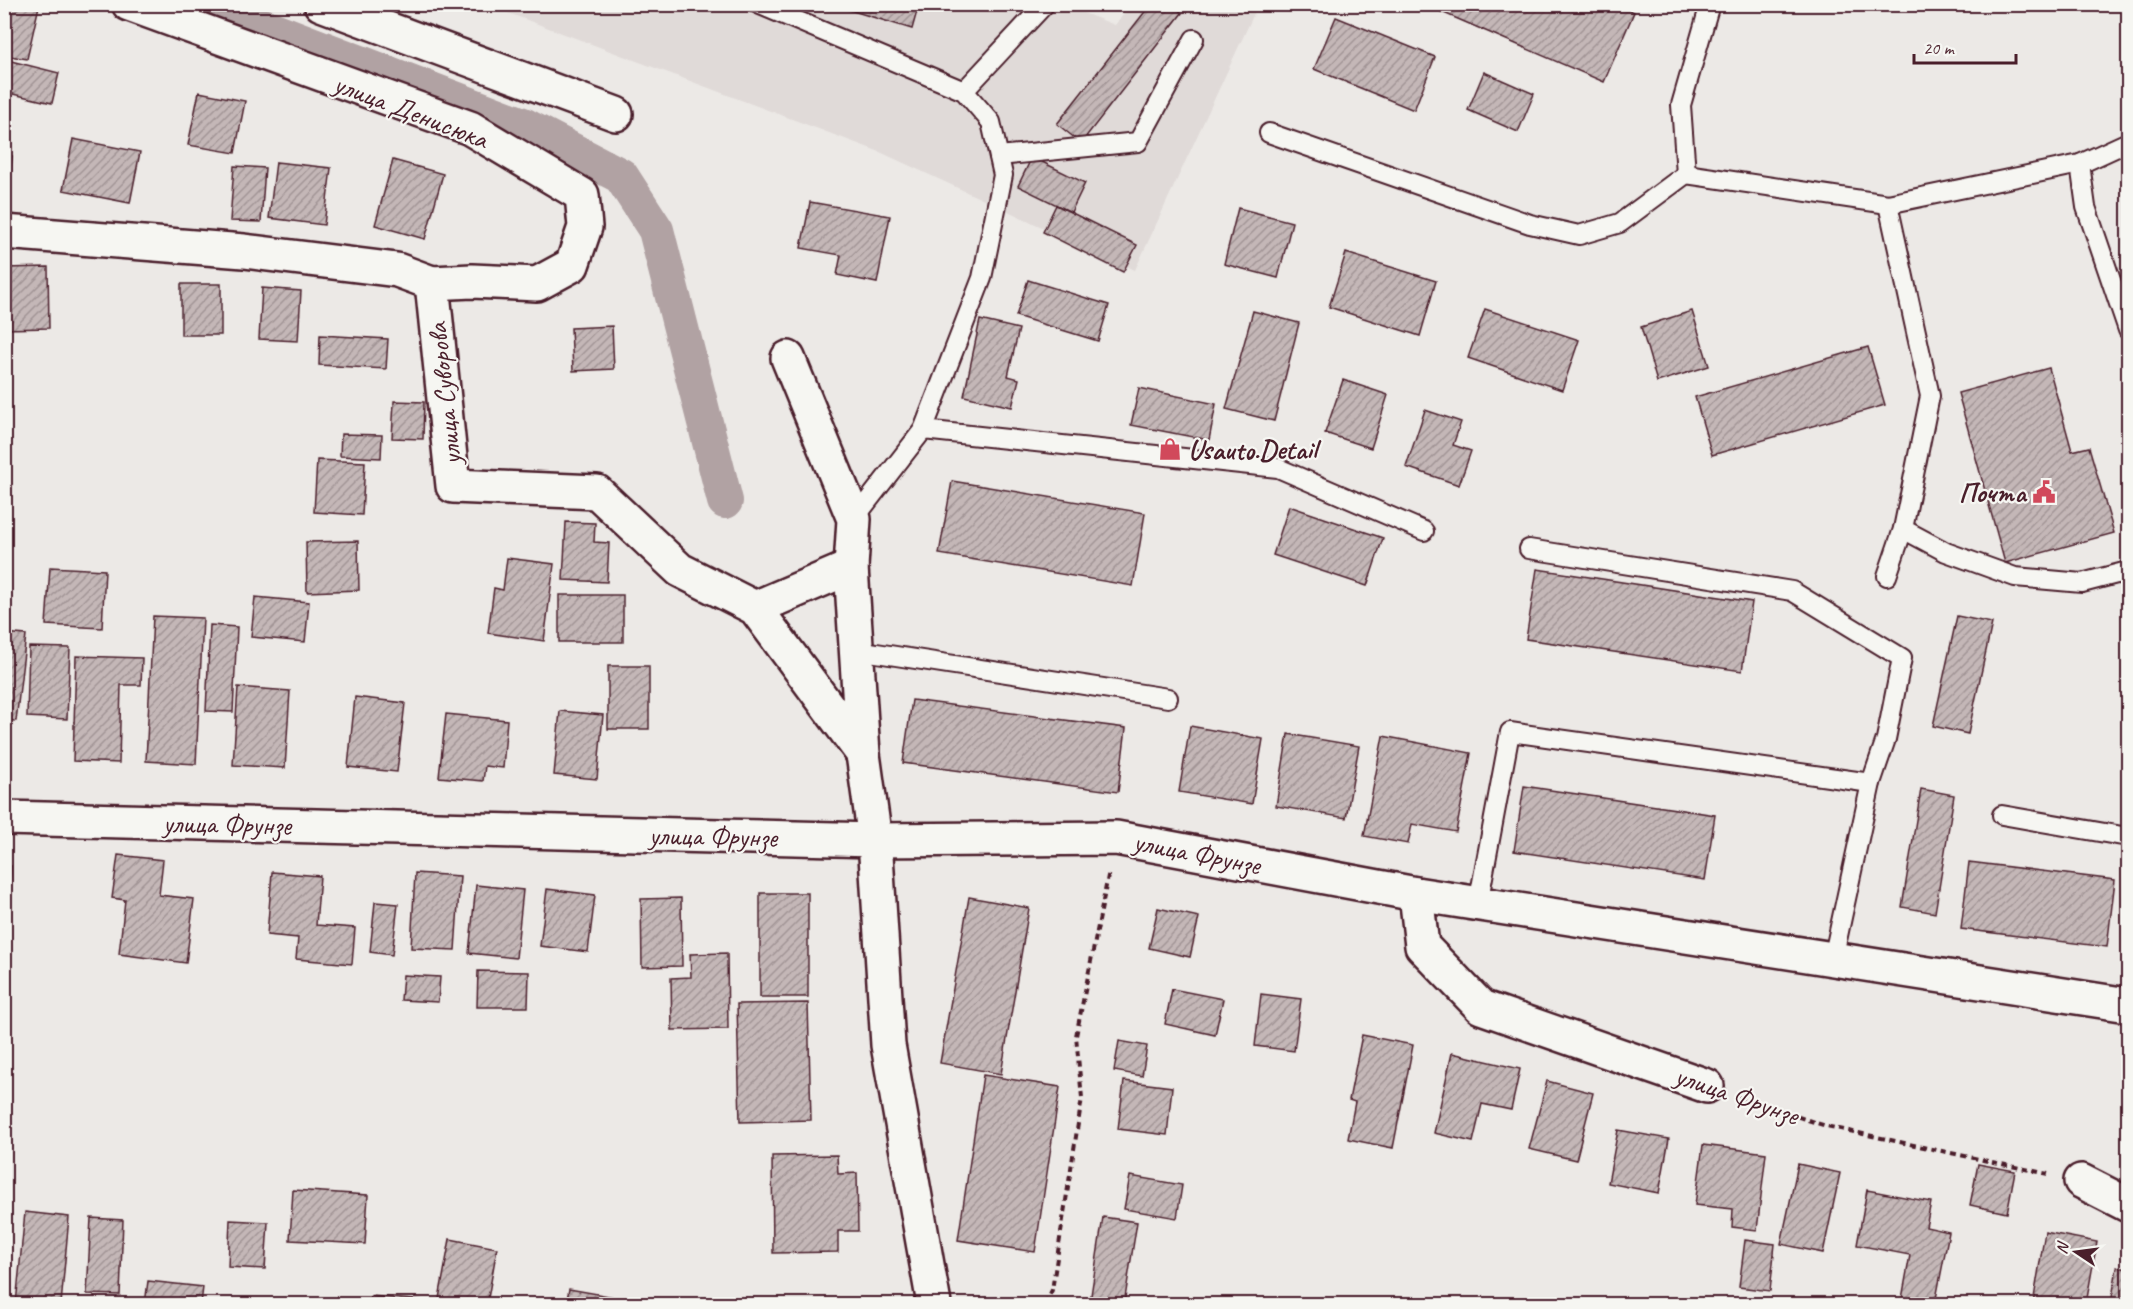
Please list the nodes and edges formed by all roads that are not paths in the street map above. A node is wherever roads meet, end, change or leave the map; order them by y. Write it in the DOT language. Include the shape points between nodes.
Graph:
graph roads {
  1 [pos="129,4"];
  2 [pos="321,4"];
  3 [pos="759,4"];
  4 [pos="1045,4"];
  5 [pos="1710,4"];
  6 [pos="1194,39"];
  7 [pos="964,91"];
  8 [pos="616,114"];
  9 [pos="1269,133"];
  10 [pos="2128,142"];
  11 [pos="999,156"];
  12 [pos="2080,164"];
  13 [pos="1686,174"];
  14 [pos="1888,204"];
  15 [pos="4,232"];
  16 [pos="432,283"];
  17 [pos="2128,330"];
  18 [pos="788,358"];
  19 [pos="923,430"];
  20 [pos="854,519"];
  21 [pos="1903,529"];
  22 [pos="1424,531"];
  23 [pos="1529,549"];
  24 [pos="851,567"];
  25 [pos="2128,571"];
  26 [pos="1887,576"];
  27 [pos="755,608"];
  28 [pos="857,650"];
  29 [pos="1168,698"];
  30 [pos="863,754"];
  31 [pos="1871,783"];
  32 [pos="2002,815"];
  33 [pos="4,818"];
  34 [pos="2128,837"];
  35 [pos="875,840"];
  36 [pos="1416,894"];
  37 [pos="1478,904"];
  38 [pos="1833,959"];
  39 [pos="2128,1005"];
  40 [pos="1707,1086"];
  41 [pos="2081,1181"];
  42 [pos="2128,1205"];
  43 [pos="934,1305"];
  1 -- 16 [label="street, улица Денисюка" via="470,128 582,195 585,227 572,266 537,284"];
  2 -- 8 [label="street"];
  3 -- 7 [label="lane"];
  4 -- 7 [label="lane"];
  5 -- 13 [label="lane" via="1681,105"];
  6 -- 11 [label="lane" via="1138,142"];
  7 -- 11 [label="lane" via="991,122"];
  9 -- 13 [label="lane" via="1530,224 1580,235 1620,223"];
  10 -- 12 [label="lane"];
  11 -- 19 [label="lane" via="1003,175 982,278"];
  12 -- 14 [label="lane"];
  12 -- 17 [label="lane" via="2086,207"];
  13 -- 14 [label="lane"];
  14 -- 21 [label="lane" via="1930,396"];
  15 -- 16 [label="street, улица Суворова" via="244,251 397,270"];
  16 -- 27 [label="street, улица Суворова" via="453,486 597,492 680,570"];
  18 -- 20 [label="street"];
  19 -- 20 [label="lane"];
  19 -- 22 [label="lane" via="1278,468"];
  20 -- 24 [label="street"];
  21 -- 25 [label="lane" via="1946,552 2015,577 2082,583"];
  21 -- 26 [label="lane"];
  23 -- 31 [label="lane" via="1792,591 1902,658 1886,739"];
  24 -- 27 [label="street"];
  24 -- 28 [label="street"];
  27 -- 30 [label="street, улица Суворова"];
  28 -- 29 [label="lane"];
  28 -- 30 [label="street"];
  30 -- 35 [label="street"];
  31 -- 37 [label="lane" via="1510,732"];
  31 -- 38 [label="lane"];
  32 -- 34 [label="lane"];
  33 -- 35 [label="street, улица Фрунзе"];
  35 -- 36 [label="street, улица Фрунзе" via="1116,837"];
  35 -- 43 [label="street" via="888,1046"];
  36 -- 37 [label="street, улица Фрунзе"];
  36 -- 40 [label="street, улица Фрунзе" via="1422,945 1481,1007"];
  37 -- 38 [label="street, улица Фрунзе"];
  38 -- 39 [label="street, улица Фрунзе"];
  41 -- 42 [label="street"];
}
